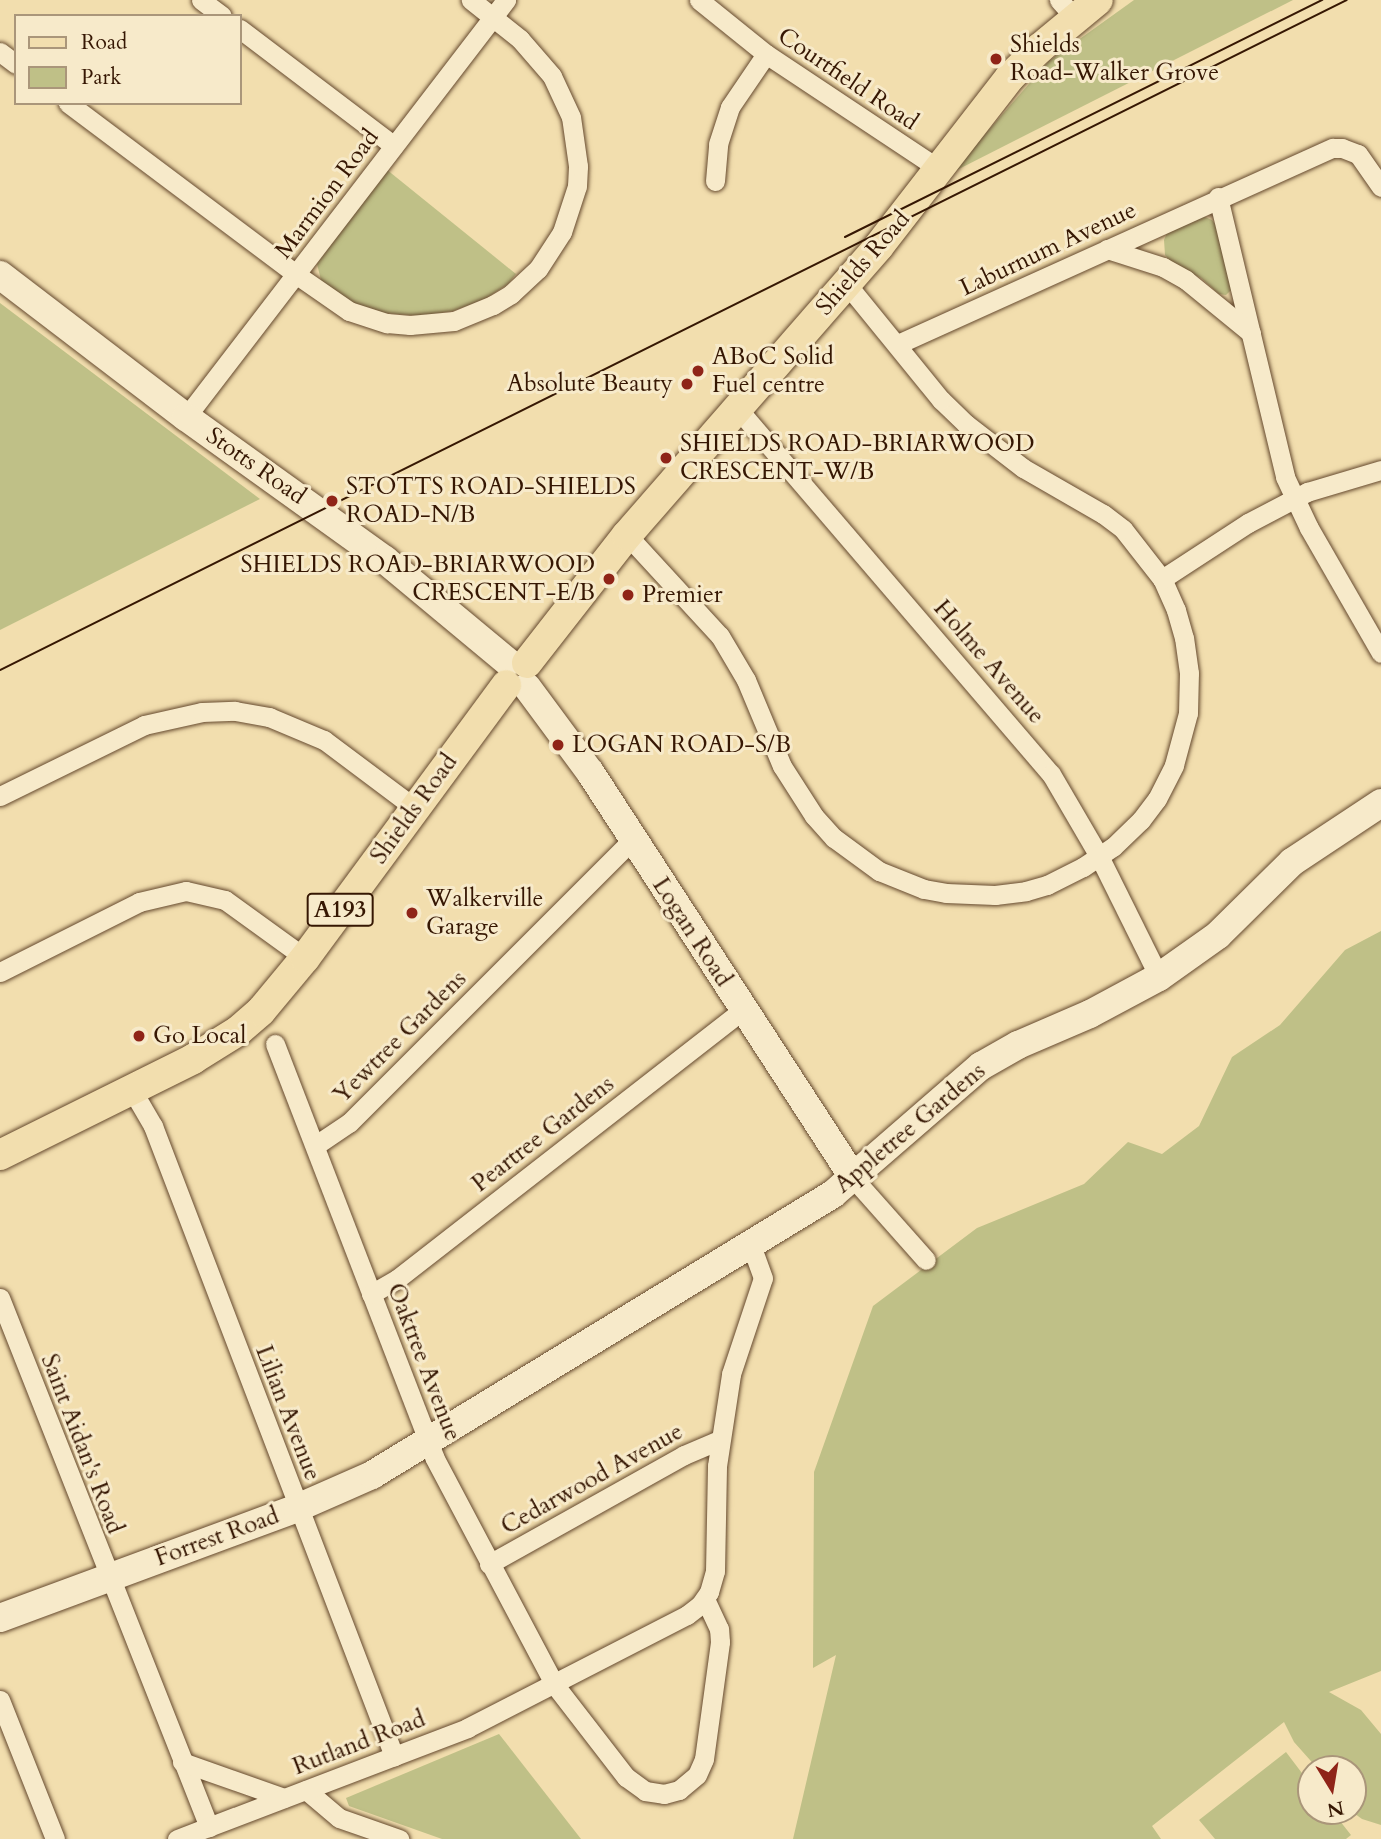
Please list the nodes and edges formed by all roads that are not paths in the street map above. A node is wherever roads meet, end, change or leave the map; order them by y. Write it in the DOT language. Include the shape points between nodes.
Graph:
graph roads {
  1 [pos="201,0"];
  2 [pos="471,0"];
  3 [pos="506,0"];
  4 [pos="699,0"];
  5 [pos="1098,0"];
  6 [pos="1067,9"];
  7 [pos="219,14"];
  8 [pos="493,17"];
  9 [pos="242,31"];
  10 [pos="766,54"];
  11 [pos="71,105"];
  12 [pos="394,146"];
  13 [pos="939,169"];
  14 [pos="715,181"];
  15 [pos="1381,187"];
  16 [pos="1218,197"];
  17 [pos="1107,249"];
  18 [pos="0,275"];
  19 [pos="297,275"];
  20 [pos="846,283"];
  21 [pos="1251,333"];
  22 [pos="898,344"];
  23 [pos="737,408"];
  24 [pos="186,417"];
  25 [pos="1381,470"];
  26 [pos="1294,498"];
  27 [pos="627,535"];
  28 [pos="1162,579"];
  29 [pos="1381,653"];
  30 [pos="517,674"];
  31 [pos="0,796"];
  32 [pos="1381,803"];
  33 [pos="415,808"];
  34 [pos="633,839"];
  35 [pos="1100,856"];
  36 [pos="304,958"];
  37 [pos="0,972"];
  38 [pos="1160,977"];
  39 [pos="743,1010"];
  40 [pos="275,1044"];
  41 [pos="132,1090"];
  42 [pos="316,1144"];
  43 [pos="0,1155"];
  44 [pos="854,1179"];
  45 [pos="751,1245"];
  46 [pos="926,1260"];
  47 [pos="371,1294"];
  48 [pos="0,1298"];
  49 [pos="720,1440"];
  50 [pos="427,1442"];
  51 [pos="298,1508"];
  52 [pos="489,1564"];
  53 [pos="110,1576"];
  54 [pos="705,1599"];
  55 [pos="0,1618"];
  56 [pos="554,1684"];
  57 [pos="0,1700"];
  58 [pos="394,1756"];
  59 [pos="182,1762"];
  60 [pos="306,1790"];
  61 [pos="284,1798"];
  62 [pos="209,1827"];
  63 [pos="55,1839"];
  64 [pos="177,1839"];
  65 [pos="399,1839"];
  1 -- 7 [label="street"];
  2 -- 8 [label="street"];
  3 -- 8 [label="street, Marmion Road"];
  4 -- 10 [label="street, Courtfield Road"];
  5 -- 6 [label="main road, Shields Road / A193"];
  6 -- 13 [label="main road, Shields Road / A193"];
  8 -- 12 [label="street, Marmion Road"];
  8 -- 19 [label="street" via="537,56 552,76 576,140 577,186 571,208 562,232 538,269 511,294 474,314 443,323 410,325 349,311"];
  9 -- 12 [label="street"];
  10 -- 13 [label="street, Courtfield Road"];
  10 -- 14 [label="street" via="730,107 718,144"];
  11 -- 19 [label="street"];
  12 -- 19 [label="street, Marmion Road"];
  13 -- 20 [label="main road, Shields Road / A193"];
  15 -- 16 [label="street, Laburnum Avenue" via="1358,155 1333,148"];
  16 -- 17 [label="street, Laburnum Avenue"];
  16 -- 21 [label="street"];
  17 -- 21 [label="street" via="1163,267 1186,280"];
  17 -- 22 [label="street, Laburnum Avenue"];
  18 -- 24 [label="street, Stotts Road"];
  19 -- 24 [label="street, Marmion Road"];
  20 -- 22 [label="street"];
  20 -- 23 [label="main road, Shields Road / A193"];
  21 -- 26 [label="street"];
  22 -- 28 [label="street" via="941,400 966,424 1023,468 1124,530"];
  23 -- 27 [label="main road, Shields Road / A193"];
  23 -- 35 [label="street, Holme Avenue" via="1034,752"];
  24 -- 30 [label="street, Stotts Road" via="385,560"];
  25 -- 26 [label="street"];
  26 -- 28 [label="street"];
  26 -- 29 [label="street"];
  27 -- 30 [label="main road, Shields Road / A193"];
  27 -- 35 [label="street" via="720,636 746,680 795,791 820,824 856,857 924,889 995,895 1047,886"];
  28 -- 35 [label="street" via="1187,656 1184,731 1157,799 1125,836"];
  30 -- 33 [label="main road, Shields Road / A193"];
  30 -- 34 [label="street, Logan Road" via="564,734"];
  31 -- 33 [label="street" via="144,725 202,712 235,712 269,717 324,740"];
  32 -- 38 [label="street, Appletree Gardens" via="1292,862 1218,935"];
  33 -- 36 [label="main road, Shields Road / A193"];
  34 -- 39 [label="street, Logan Road"];
  34 -- 42 [label="street, Yewtree Gardens" via="349,1123"];
  35 -- 38 [label="street, Holme Avenue"];
  36 -- 37 [label="street" via="225,900 186,891 139,902"];
  36 -- 41 [label="main road, Shields Road / A193" via="279,992 238,1031"];
  38 -- 44 [label="street, Appletree Gardens" via="981,1066"];
  39 -- 44 [label="street, Logan Road"];
  39 -- 47 [label="street, Peartree Gardens" via="397,1279"];
  40 -- 42 [label="street, Oaktree Avenue"];
  41 -- 43 [label="main road, A193"];
  41 -- 51 [label="street, Lilian Avenue" via="153,1126"];
  42 -- 47 [label="street, Oaktree Avenue"];
  44 -- 45 [label="street, Appletree Gardens"];
  44 -- 46 [label="street"];
  45 -- 49 [label="street" via="763,1279 735,1356"];
  45 -- 50 [label="street, Appletree Gardens"];
  47 -- 50 [label="street, Oaktree Avenue"];
  48 -- 53 [label="street, Saint Aidan's Road"];
  49 -- 52 [label="street, Cedarwood Avenue" via="684,1455"];
  49 -- 54 [label="street" via="717,1555 713,1583"];
  50 -- 51 [label="street, Forrest Road" via="360,1482"];
  50 -- 52 [label="street, Oaktree Avenue"];
  51 -- 53 [label="street, Forrest Road"];
  51 -- 58 [label="street, Lilian Avenue"];
  52 -- 56 [label="street, Oaktree Avenue"];
  53 -- 55 [label="street, Forrest Road"];
  53 -- 59 [label="street, Saint Aidan's Road"];
  54 -- 56 [label="street, Rutland Road" via="687,1615"];
  54 -- 56 [label="street, Oaktree Avenue" via="719,1629 720,1653 704,1759 685,1786 658,1794 633,1783"];
  56 -- 58 [label="street, Rutland Road" via="483,1721"];
  57 -- 63 [label="street"];
  58 -- 60 [label="street, Rutland Road"];
  59 -- 61 [label="street"];
  59 -- 62 [label="street, Saint Aidan's Road"];
  60 -- 61 [label="street, Rutland Road"];
  60 -- 65 [label="street" via="339,1818"];
  61 -- 62 [label="street, Rutland Road"];
  62 -- 64 [label="street, Rutland Road"];
}
